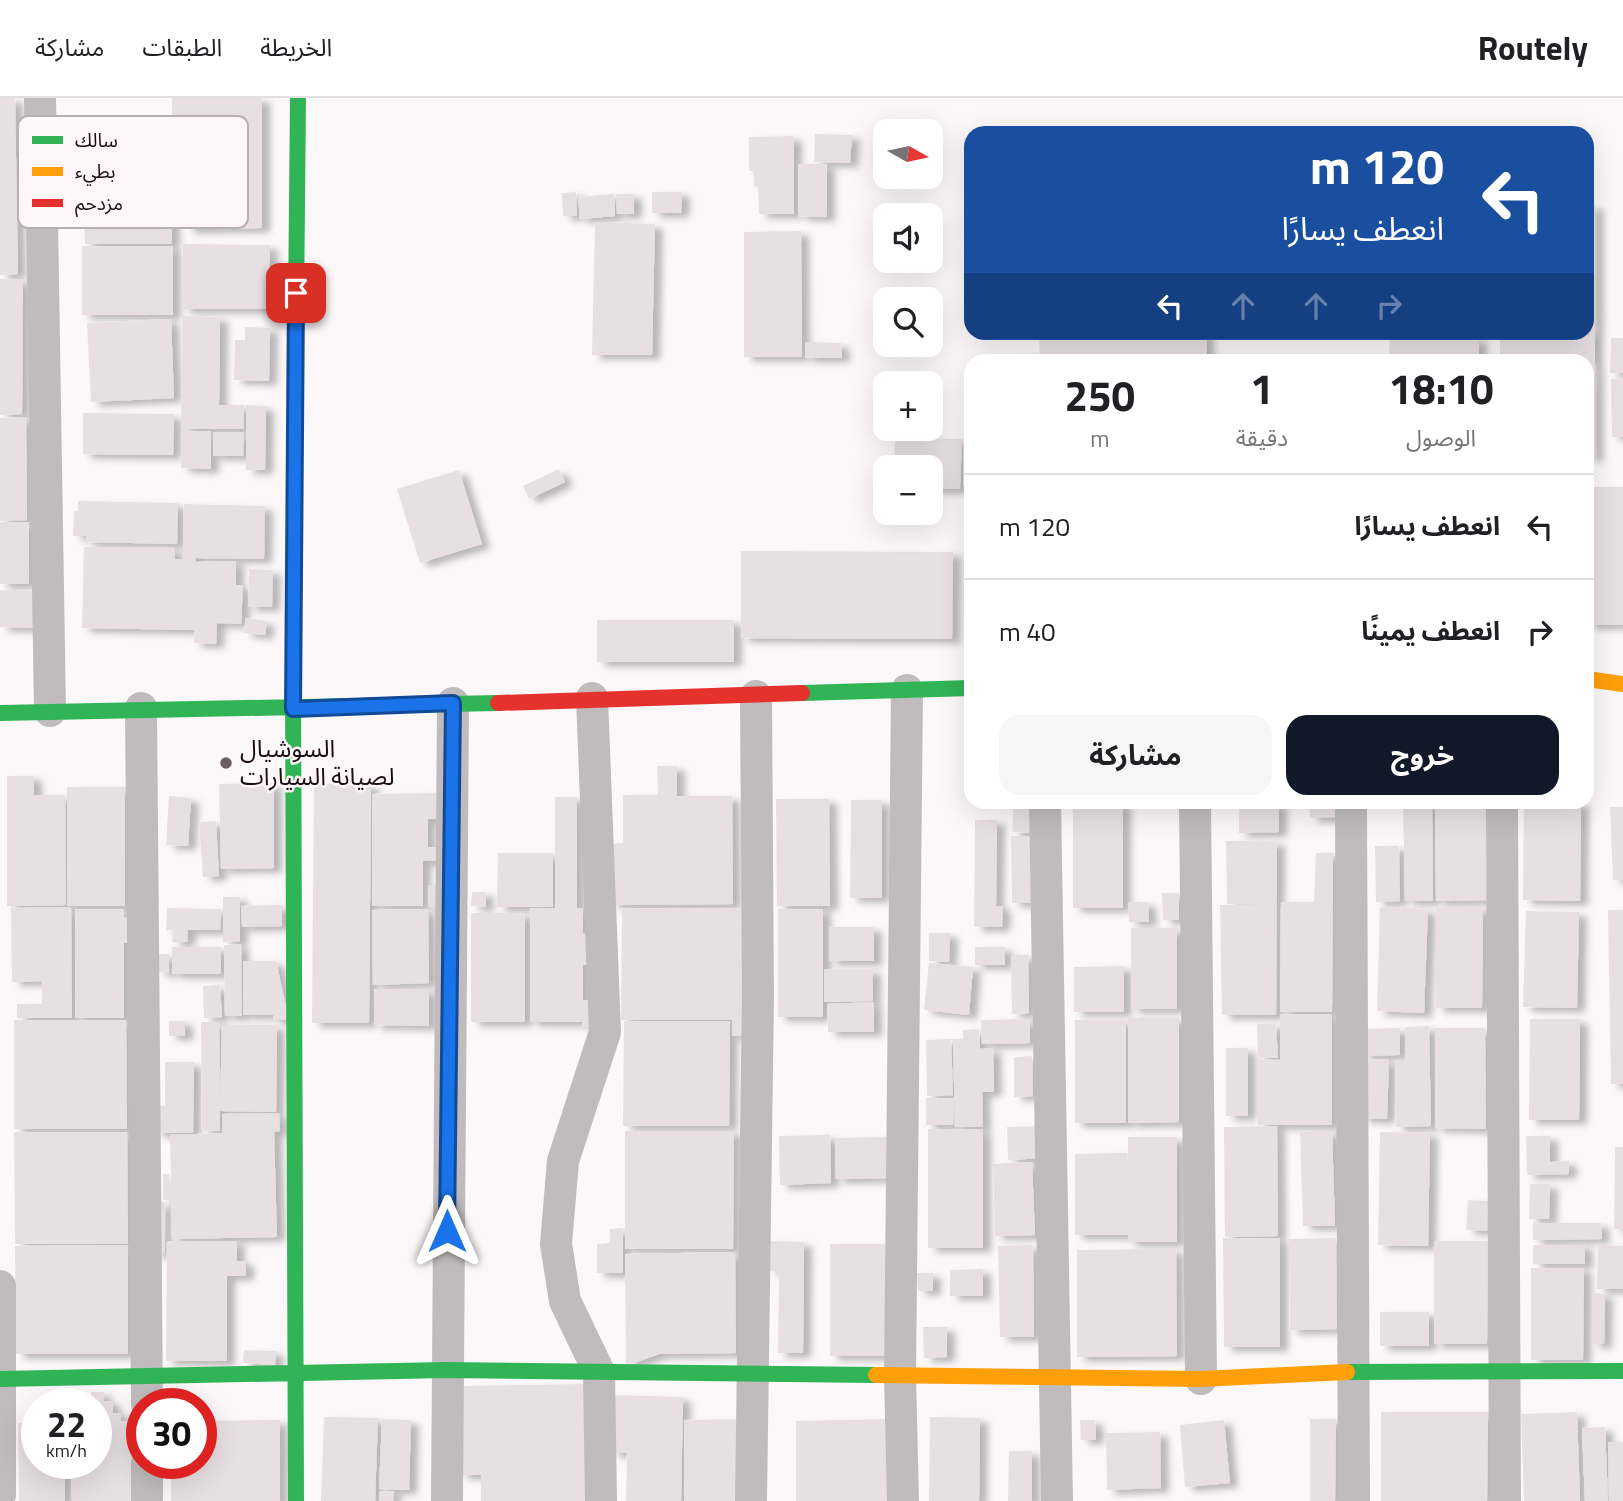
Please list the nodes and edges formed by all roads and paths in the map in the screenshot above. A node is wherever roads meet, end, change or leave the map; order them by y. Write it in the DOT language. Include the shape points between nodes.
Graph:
graph roads {
  1 [pos="40,98"];
  2 [pos="298,98"];
  3 [pos="40,116"];
  4 [pos="42,228"];
  5 [pos="1594,680"];
  6 [pos="1623,684"];
  7 [pos="964,688"];
  8 [pos="907,690"];
  9 [pos="756,696"];
  10 [pos="592,698"];
  11 [pos="453,703"];
  12 [pos="141,708"];
  13 [pos="293,709"];
  14 [pos="50,711"];
  15 [pos="0,713"];
  16 [pos="1045,809"];
  17 [pos="1195,809"];
  18 [pos="1351,809"];
  19 [pos="1502,809"];
  20 [pos="0,1286"];
  21 [pos="446,1370"];
  22 [pos="295,1371"];
  23 [pos="1504,1371"];
  24 [pos="1623,1371"];
  25 [pos="598,1372"];
  26 [pos="1352,1372"];
  27 [pos="750,1376"];
  28 [pos="900,1376"];
  29 [pos="1055,1378"];
  30 [pos="1,1379"];
  31 [pos="1201,1379"];
  32 [pos="126,1388"];
  33 [pos="147,1388"];
  34 [pos="163,1388"];
  35 [pos="147,1479"];
  36 [pos="0,1495"];
  37 [pos="147,1501"];
  38 [pos="296,1501"];
  39 [pos="447,1501"];
  40 [pos="601,1501"];
  41 [pos="751,1501"];
  42 [pos="903,1501"];
  43 [pos="1057,1501"];
  44 [pos="1354,1501"];
  45 [pos="1506,1501"];
  1 -- 3 [label="street"];
  2 -- 13 [label="street"];
  4 -- 14 [label="street"];
  5 -- 6 [label="street"];
  7 -- 8 [label="street"];
  8 -- 9 [label="street"];
  8 -- 28 [label="street"];
  9 -- 10 [label="street"];
  9 -- 27 [label="street" via="758,996"];
  10 -- 11 [label="street"];
  10 -- 25 [label="street" via="605,1031 562,1161 556,1244 565,1301"];
  11 -- 13 [label="street"];
  11 -- 21 [label="street"];
  12 -- 13 [label="street"];
  12 -- 14 [label="street"];
  12 -- 33 [label="street"];
  13 -- 22 [label="street"];
  14 -- 15 [label="street"];
  16 -- 29 [label="street"];
  17 -- 31 [label="street"];
  18 -- 26 [label="street"];
  19 -- 23 [label="street"];
  20 -- 30 [label="street"];
  21 -- 22 [label="street"];
  21 -- 25 [label="street"];
  21 -- 39 [label="street"];
  22 -- 34 [label="street"];
  22 -- 38 [label="street"];
  23 -- 24 [label="street"];
  23 -- 26 [label="street"];
  23 -- 45 [label="street"];
  25 -- 27 [label="street"];
  25 -- 40 [label="street"];
  26 -- 31 [label="street"];
  26 -- 44 [label="street"];
  27 -- 28 [label="street"];
  27 -- 41 [label="street"];
  28 -- 29 [label="street"];
  28 -- 42 [label="street"];
  29 -- 31 [label="street"];
  29 -- 43 [label="street"];
  30 -- 32 [label="street"];
  30 -- 36 [label="street"];
  35 -- 37 [label="street"];
}
